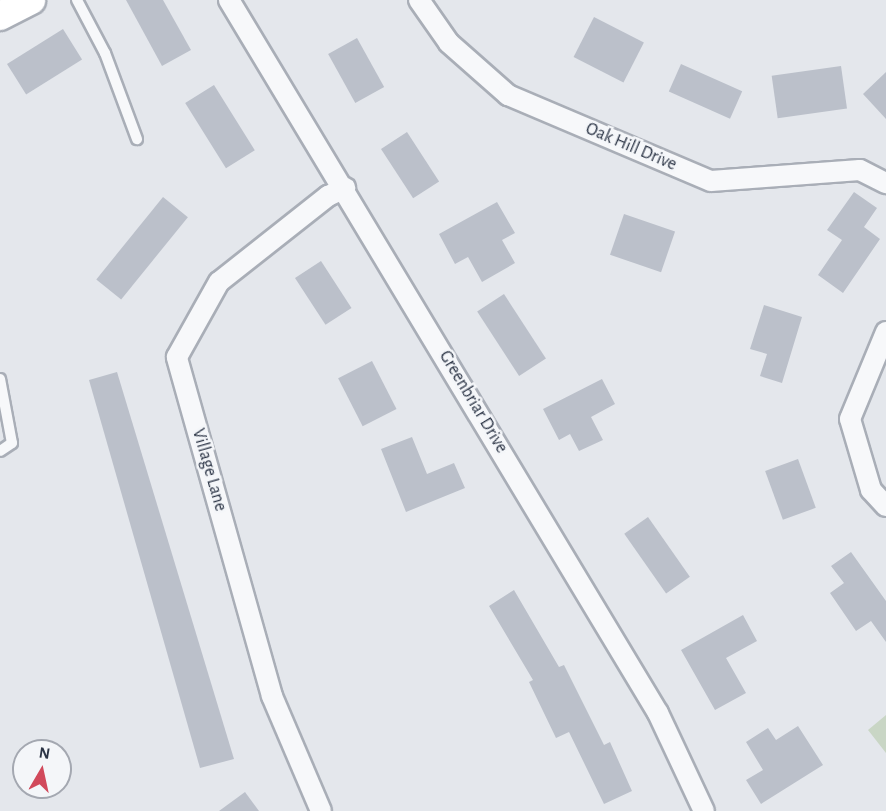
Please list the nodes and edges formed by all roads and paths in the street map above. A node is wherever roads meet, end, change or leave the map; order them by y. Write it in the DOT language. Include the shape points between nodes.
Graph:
graph roads {
  1 [pos="31,0"];
  2 [pos="77,0"];
  3 [pos="229,0"];
  4 [pos="419,0"];
  5 [pos="0,16"];
  6 [pos="137,139"];
  7 [pos="886,183"];
  8 [pos="345,188"];
  9 [pos="886,332"];
  10 [pos="0,379"];
  11 [pos="0,451"];
  12 [pos="886,506"];
  13 [pos="321,811"];
  14 [pos="704,811"];
  1 -- 5 [label="street"];
  2 -- 6 [label="lane" via="105,53"];
  3 -- 8 [label="street, Greenbriar Drive"];
  4 -- 7 [label="street, Oak Hill Drive" via="449,43 508,95 711,181 860,170"];
  8 -- 13 [label="street, Village Lane" via="328,196 219,282 177,357 272,696"];
  8 -- 14 [label="street, Greenbriar Drive" via="658,713"];
  9 -- 12 [label="street" via="850,418 871,490"];
  10 -- 11 [label="lane" via="12,443"];
}
